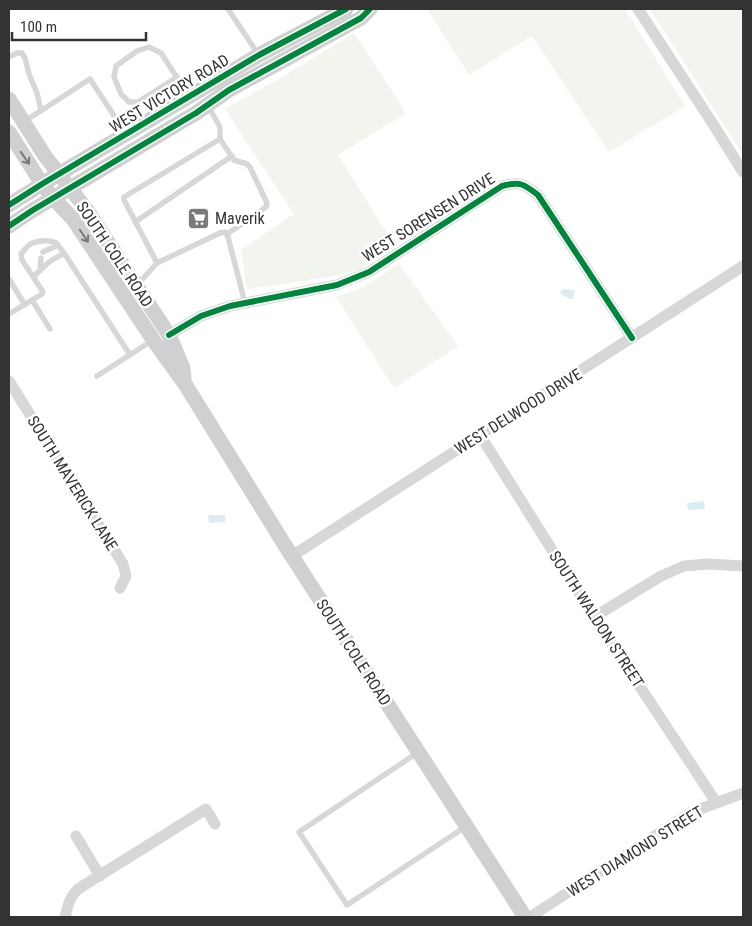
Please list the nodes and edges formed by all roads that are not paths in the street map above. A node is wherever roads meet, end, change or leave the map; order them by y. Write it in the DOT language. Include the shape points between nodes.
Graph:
graph roads {
  1 [pos="228,9"];
  2 [pos="370,9"];
  3 [pos="638,9"];
  4 [pos="341,11"];
  5 [pos="298,52"];
  6 [pos="259,55"];
  7 [pos="9,57"];
  8 [pos="177,78"];
  9 [pos="189,96"];
  10 [pos="9,99"];
  11 [pos="208,105"];
  12 [pos="41,111"];
  13 [pos="24,122"];
  14 [pos="9,132"];
  15 [pos="126,134"];
  16 [pos="220,139"];
  17 [pos="232,156"];
  18 [pos="743,172"];
  19 [pos="59,174"];
  20 [pos="42,184"];
  21 [pos="70,188"];
  22 [pos="53,198"];
  23 [pos="9,205"];
  24 [pos="135,222"];
  25 [pos="9,226"];
  26 [pos="227,234"];
  27 [pos="58,245"];
  28 [pos="64,253"];
  29 [pos="157,263"];
  30 [pos="743,266"];
  31 [pos="40,270"];
  32 [pos="33,277"];
  33 [pos="9,279"];
  34 [pos="136,285"];
  35 [pos="32,300"];
  36 [pos="245,303"];
  37 [pos="25,305"];
  38 [pos="9,314"];
  39 [pos="139,318"];
  40 [pos="50,329"];
  41 [pos="169,335"];
  42 [pos="632,338"];
  43 [pos="153,340"];
  44 [pos="130,355"];
  45 [pos="97,376"];
  46 [pos="9,381"];
  47 [pos="185,384"];
  48 [pos="480,435"];
  49 [pos="292,556"];
  50 [pos="743,566"];
  51 [pos="120,588"];
  52 [pos="594,617"];
  53 [pos="419,752"];
  54 [pos="743,792"];
  55 [pos="716,802"];
  56 [pos="214,824"];
  57 [pos="467,826"];
  58 [pos="76,836"];
  59 [pos="100,876"];
  60 [pos="65,917"];
  61 [pos="525,917"];
  62 [pos="530,917"];
  1 -- 6 [label="lane"];
  2 -- 5 [label="main road, WEST VICTORY ROAD" via="361,18"];
  3 -- 18 [label="street"];
  4 -- 5 [label="main road, WEST VICTORY ROAD" via="337,23"];
  4 -- 6 [label="main road, WEST VICTORY ROAD"];
  5 -- 11 [label="main road, WEST VICTORY ROAD"];
  6 -- 9 [label="main road, WEST VICTORY ROAD"];
  7 -- 12 [label="lane" via="22,53 25,58"];
  8 -- 8 [label="lane" via="161,53 149,47 137,51 116,66 114,77 120,94 129,102 138,102"];
  8 -- 9 [label="lane"];
  9 -- 15 [label="main road, WEST VICTORY ROAD"];
  10 -- 13 [label="main road, SOUTH COLE ROAD"];
  11 -- 16 [label="lane" via="220,127"];
  11 -- 21 [label="main road, WEST VICTORY ROAD"];
  12 -- 13 [label="lane"];
  12 -- 15 [label="lane" via="90,79"];
  13 -- 19 [label="main road, SOUTH COLE ROAD"];
  14 -- 20 [label="main road, SOUTH COLE ROAD, one-way"];
  15 -- 19 [label="main road, WEST VICTORY ROAD"];
  16 -- 17 [label="lane"];
  16 -- 24 [label="lane" via="124,197"];
  17 -- 24 [label="lane"];
  17 -- 26 [label="lane" via="250,167 267,203 266,207"];
  19 -- 20 [label="main road, WEST VICTORY ROAD"];
  19 -- 21 [label="main road, SOUTH COLE ROAD"];
  20 -- 22 [label="main road, SOUTH COLE ROAD"];
  20 -- 23 [label="main road, WEST VICTORY ROAD"];
  21 -- 22 [label="main road, WEST VICTORY ROAD"];
  21 -- 34 [label="main road, SOUTH COLE ROAD"];
  22 -- 25 [label="main road, WEST VICTORY ROAD"];
  22 -- 39 [label="main road, SOUTH COLE ROAD, one-way" via="73,219"];
  24 -- 29 [label="lane"];
  26 -- 29 [label="lane" via="220,233"];
  26 -- 36 [label="lane"];
  27 -- 28 [label="lane"];
  27 -- 31 [label="lane" via="42,255"];
  27 -- 32 [label="lane" via="43,241 32,243 21,254"];
  28 -- 31 [label="lane"];
  28 -- 44 [label="lane"];
  29 -- 34 [label="lane"];
  30 -- 42 [label="street, WEST DELWOOD DRIVE"];
  31 -- 32 [label="lane"];
  32 -- 35 [label="lane" via="43,292"];
  33 -- 37 [label="lane"];
  34 -- 41 [label="main road, SOUTH COLE ROAD"];
  35 -- 37 [label="lane"];
  35 -- 40 [label="lane"];
  36 -- 41 [label="street, WEST SORENSEN DRIVE" via="201,316"];
  36 -- 42 [label="street, WEST SORENSEN DRIVE" via="337,285 369,272 502,186 525,184 538,194"];
  37 -- 38 [label="lane"];
  39 -- 41 [label="main road, SOUTH COLE ROAD" via="154,331"];
  39 -- 43 [label="main road, SOUTH COLE ROAD"];
  41 -- 47 [label="main road, SOUTH COLE ROAD" via="183,368"];
  42 -- 48 [label="street, WEST DELWOOD DRIVE"];
  43 -- 44 [label="lane"];
  43 -- 47 [label="main road, SOUTH COLE ROAD"];
  44 -- 45 [label="lane"];
  46 -- 51 [label="street, SOUTH MAVERICK LANE" via="123,564 126,576"];
  47 -- 49 [label="main road, SOUTH COLE ROAD"];
  48 -- 49 [label="street, WEST DELWOOD DRIVE"];
  48 -- 52 [label="street, SOUTH WALDON STREET"];
  49 -- 53 [label="main road, SOUTH COLE ROAD"];
  50 -- 52 [label="street" via="684,566 660,576"];
  52 -- 55 [label="street, SOUTH WALDON STREET"];
  53 -- 57 [label="main road, SOUTH COLE ROAD"];
  53 -- 57 [label="lane" via="299,832 348,905"];
  54 -- 55 [label="street, WEST DIAMOND STREET"];
  55 -- 62 [label="street, WEST DIAMOND STREET" via="690,813"];
  56 -- 59 [label="street" via="206,809"];
  57 -- 61 [label="main road, SOUTH COLE ROAD"];
  58 -- 59 [label="street"];
  59 -- 60 [label="street" via="72,896"];
}
